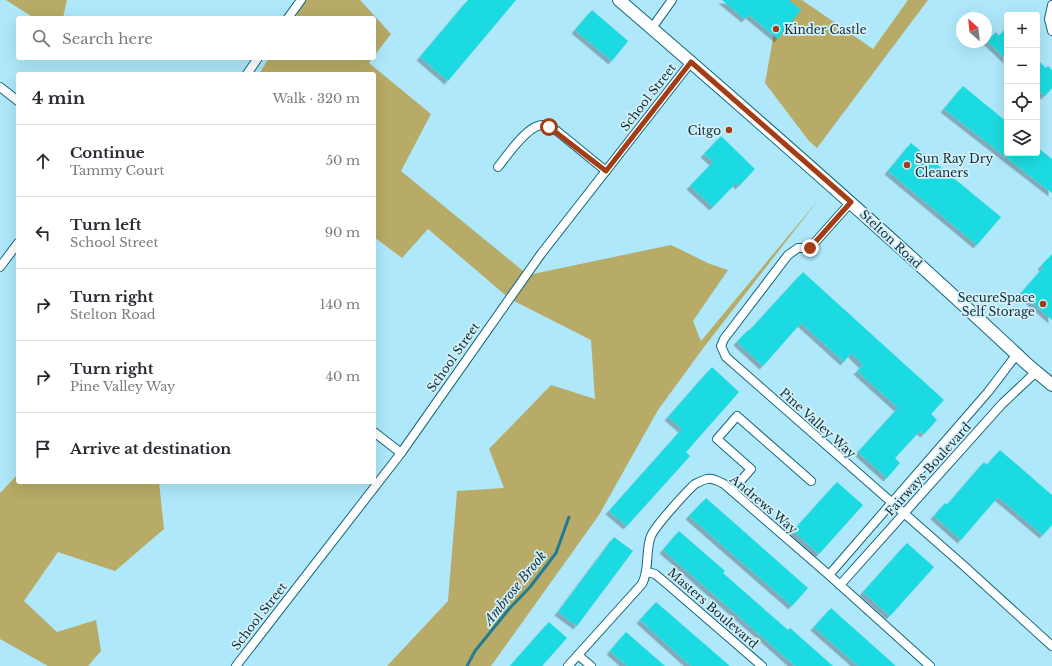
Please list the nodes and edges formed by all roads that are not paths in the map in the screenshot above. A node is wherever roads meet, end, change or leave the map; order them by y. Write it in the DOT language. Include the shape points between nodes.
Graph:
graph roads {
  1 [pos="301,0"];
  2 [pos="619,0"];
  3 [pos="672,0"];
  4 [pos="1052,5"];
  5 [pos="289,16"];
  6 [pos="652,28"];
  7 [pos="1052,31"];
  8 [pos="257,60"];
  9 [pos="691,62"];
  10 [pos="248,72"];
  11 [pos="0,87"];
  12 [pos="16,99"];
  13 [pos="498,167"];
  14 [pos="606,171"];
  15 [pos="851,202"];
  16 [pos="16,246"];
  17 [pos="0,267"];
  18 [pos="1017,354"];
  19 [pos="1036,372"];
  20 [pos="1052,385"];
  21 [pos="376,434"];
  22 [pos="400,453"];
  23 [pos="811,481"];
  24 [pos="732,491"];
  25 [pos="891,504"];
  26 [pos="903,514"];
  27 [pos="647,572"];
  28 [pos="829,575"];
  29 [pos="840,585"];
  30 [pos="1052,646"];
  31 [pos="578,655"];
  32 [pos="236,666"];
  33 [pos="568,666"];
  34 [pos="591,666"];
  35 [pos="762,666"];
  36 [pos="930,666"];
  1 -- 5 [label="street"];
  2 -- 6 [label="main road, Stelton Road"];
  3 -- 6 [label="street"];
  4 -- 7 [label="street" via="1049,19"];
  6 -- 9 [label="main road, Stelton Road"];
  8 -- 10 [label="street"];
  9 -- 14 [label="street, School Street"];
  9 -- 15 [label="main road, Stelton Road"];
  11 -- 12 [label="street"];
  13 -- 14 [label="street" via="527,132 541,125 557,132"];
  14 -- 22 [label="street, School Street" via="540,254"];
  15 -- 18 [label="main road, Stelton Road"];
  15 -- 25 [label="street, Pine Valley Way" via="810,248 798,248 788,255 721,346 732,363"];
  16 -- 17 [label="street"];
  18 -- 19 [label="main road, Stelton Road"];
  18 -- 25 [label="street, Fairways Boulevard" via="988,392"];
  19 -- 20 [label="main road, Stelton Road"];
  19 -- 26 [label="street, Fairways Boulevard" via="1002,404"];
  21 -- 22 [label="street"];
  22 -- 32 [label="street, School Street"];
  23 -- 24 [label="street" via="738,416 717,439 751,469"];
  24 -- 27 [label="street, Andrews Way" via="712,479 694,485 657,525 651,536"];
  24 -- 28 [label="street, Andrews Way"];
  25 -- 26 [label="street, Pine Valley Way"];
  25 -- 28 [label="street, Fairways Boulevard"];
  26 -- 29 [label="street, Fairways Boulevard"];
  26 -- 30 [label="street, Pine Valley Way"];
  27 -- 31 [label="street, Andrews Way" via="642,584"];
  27 -- 35 [label="street, Masters Boulevard" via="655,574 668,584"];
  28 -- 29 [label="street, Andrews Way"];
  29 -- 36 [label="street, Andrews Way"];
  31 -- 33 [label="street, Andrews Way"];
  31 -- 34 [label="street"];
}
